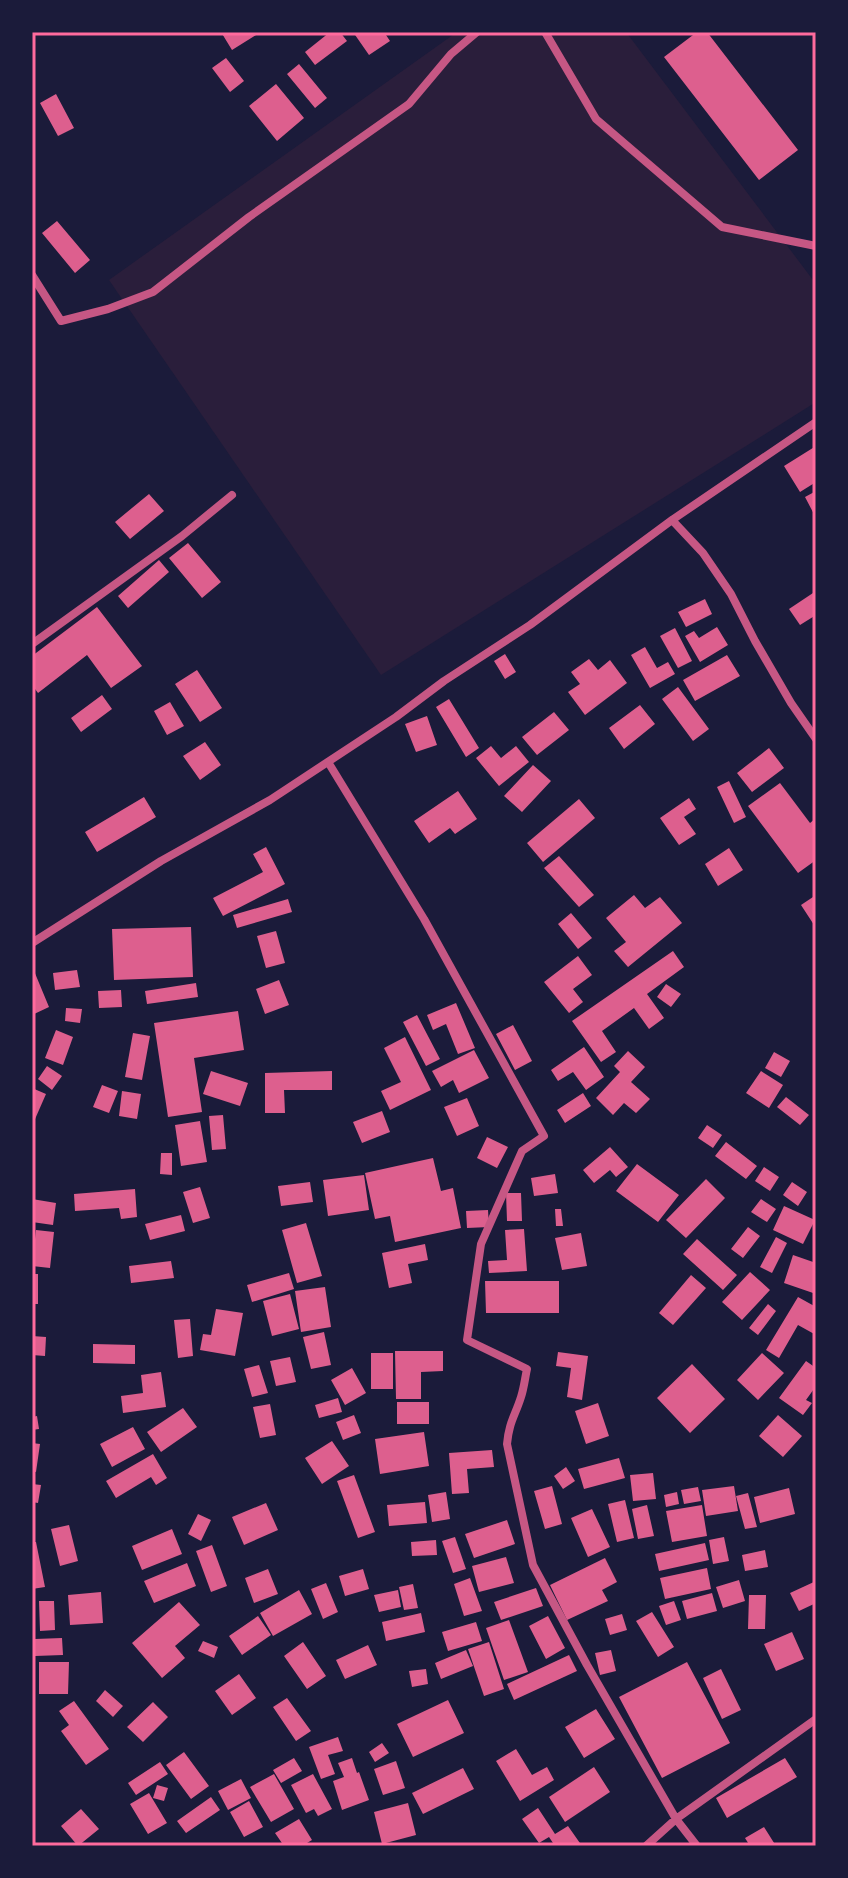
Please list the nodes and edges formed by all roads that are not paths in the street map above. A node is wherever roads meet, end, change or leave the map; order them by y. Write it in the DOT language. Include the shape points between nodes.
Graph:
graph roads {
  1 [pos="477,32"];
  2 [pos="545,32"];
  3 [pos="816,246"];
  4 [pos="32,275"];
  5 [pos="816,422"];
  6 [pos="232,495"];
  7 [pos="672,520"];
  8 [pos="32,644"];
  9 [pos="816,739"];
  10 [pos="328,762"];
  11 [pos="32,943"];
  12 [pos="816,1719"];
  13 [pos="676,1819"];
  14 [pos="646,1846"];
  15 [pos="697,1846"];
  1 -- 4 [label="street" via="409,104 153,292 61,321"];
  2 -- 3 [label="street" via="596,119 722,227"];
  5 -- 7 [label="street"];
  6 -- 8 [label="street"];
  7 -- 9 [label="street" via="731,594"];
  7 -- 10 [label="street" via="530,625"];
  10 -- 11 [label="street"];
  10 -- 13 [label="street" via="424,919 544,1136 522,1151 481,1244 467,1340 527,1369 507,1444 533,1565"];
  12 -- 13 [label="street"];
  13 -- 14 [label="street"];
  13 -- 15 [label="street"];
}
